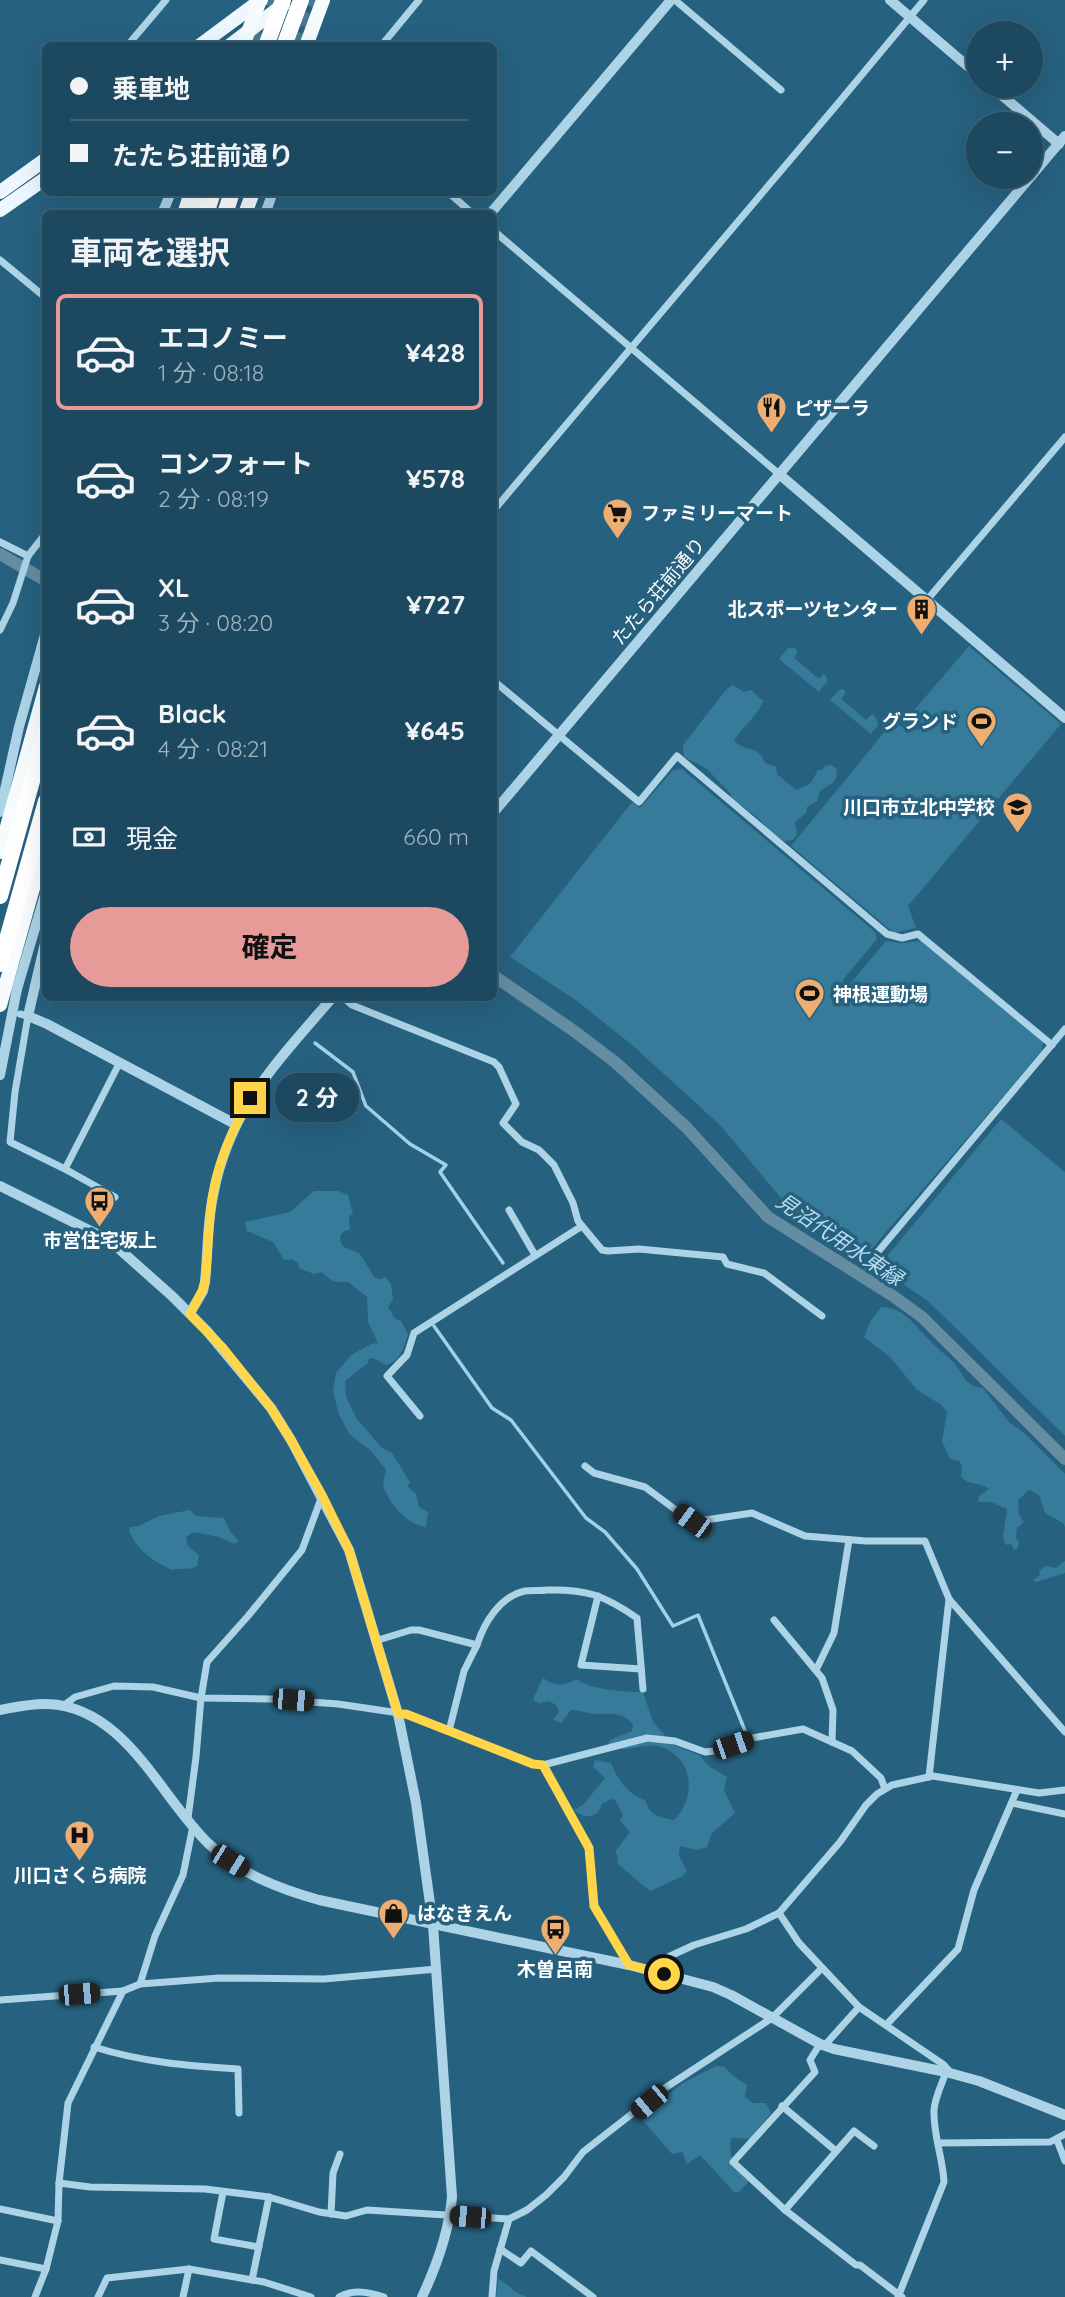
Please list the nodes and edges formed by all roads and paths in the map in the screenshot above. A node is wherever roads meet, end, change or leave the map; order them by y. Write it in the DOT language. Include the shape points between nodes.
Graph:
graph roads {
  1 [pos="166,0"];
  2 [pos="260,0"];
  3 [pos="283,0"];
  4 [pos="290,0"];
  5 [pos="301,0"];
  6 [pos="323,0"];
  7 [pos="419,0"];
  8 [pos="673,0"];
  9 [pos="890,0"];
  10 [pos="924,0"];
  11 [pos="909,17"];
  12 [pos="246,38"];
  13 [pos="130,42"];
  14 [pos="204,42"];
  15 [pos="267,42"];
  16 [pos="285,42"];
  17 [pos="307,42"];
  18 [pos="384,42"];
  19 [pos="966,65"];
  20 [pos="781,90"];
  21 [pos="1007,98"];
  22 [pos="1062,140"];
  23 [pos="42,162"];
  24 [pos="42,180"];
  25 [pos="0,192"];
  26 [pos="453,196"];
  27 [pos="0,210"];
  28 [pos="468,210"];
  29 [pos="493,210"];
  30 [pos="497,234"];
  31 [pos="0,260"];
  32 [pos="42,295"];
  33 [pos="630,347"];
  34 [pos="1065,437"];
  35 [pos="779,474"];
  36 [pos="497,506"];
  37 [pos="42,538"];
  38 [pos="0,542"];
  39 [pos="27,556"];
  40 [pos="927,600"];
  41 [pos="0,630"];
  42 [pos="42,645"];
  43 [pos="497,683"];
  44 [pos="42,700"];
  45 [pos="1065,718"];
  46 [pos="559,735"];
  47 [pos="42,745"];
  48 [pos="497,808"];
  49 [pos="1,810"];
  50 [pos="42,815"];
  51 [pos="0,852"];
  52 [pos="42,856"];
  53 [pos="0,896"];
  54 [pos="42,905"];
  55 [pos="42,953"];
  56 [pos="0,964"];
  57 [pos="329,1001"];
  58 [pos="347,1001"];
  59 [pos="0,1005"];
  60 [pos="24,1015"];
  61 [pos="1065,1030"];
  62 [pos="1052,1045"];
  63 [pos="120,1062"];
  64 [pos="0,1075"];
  65 [pos="235,1124"];
  66 [pos="65,1169"];
  67 [pos="0,1186"];
  68 [pos="115,1197"];
  69 [pos="509,1210"];
  70 [pos="582,1226"];
  71 [pos="536,1255"];
  72 [pos="866,1266"];
  73 [pos="190,1314"];
  74 [pos="822,1316"];
  75 [pos="420,1416"];
  76 [pos="585,1466"];
  77 [pos="322,1495"];
  78 [pos="849,1540"];
  79 [pos="598,1596"];
  80 [pos="948,1599"];
  81 [pos="774,1620"];
  82 [pos="375,1641"];
  83 [pos="477,1645"];
  84 [pos="641,1669"];
  85 [pos="816,1670"];
  86 [pos="643,1689"];
  87 [pos="201,1699"];
  88 [pos="63,1706"];
  89 [pos="0,1710"];
  90 [pos="398,1714"];
  91 [pos="449,1731"];
  92 [pos="1065,1732"];
  93 [pos="832,1742"];
  94 [pos="543,1765"];
  95 [pos="929,1777"];
  96 [pos="885,1789"];
  97 [pos="1017,1790"];
  98 [pos="1065,1790"];
  99 [pos="1012,1803"];
  100 [pos="1065,1814"];
  101 [pos="190,1822"];
  102 [pos="779,1913"];
  103 [pos="433,1925"];
  104 [pos="629,1965"];
  105 [pos="822,1968"];
  106 [pos="437,1969"];
  107 [pos="649,1969"];
  108 [pos="141,1984"];
  109 [pos="123,1991"];
  110 [pos="0,2000"];
  111 [pos="859,2007"];
  112 [pos="772,2018"];
  113 [pos="887,2024"];
  114 [pos="822,2044"];
  115 [pos="94,2047"];
  116 [pos="949,2073"];
  117 [pos="782,2106"];
  118 [pos="239,2113"];
  119 [pos="1065,2115"];
  120 [pos="1065,2134"];
  121 [pos="1057,2140"];
  122 [pos="938,2143"];
  123 [pos="874,2146"];
  124 [pos="836,2151"];
  125 [pos="340,2154"];
  126 [pos="1065,2161"];
  127 [pos="59,2183"];
  128 [pos="223,2192"];
  129 [pos="270,2197"];
  130 [pos="0,2209"];
  131 [pos="785,2210"];
  132 [pos="331,2214"];
  133 [pos="450,2215"];
  134 [pos="509,2219"];
  135 [pos="58,2221"];
  136 [pos="259,2248"];
  137 [pos="500,2249"];
  138 [pos="0,2260"];
  139 [pos="46,2269"];
  140 [pos="189,2269"];
  141 [pos="252,2280"];
  142 [pos="358,2295"];
  143 [pos="306,2296"];
  144 [pos="900,2296"];
  145 [pos="35,2297"];
  146 [pos="98,2297"];
  147 [pos="183,2297"];
  148 [pos="339,2297"];
  149 [pos="384,2297"];
  150 [pos="422,2297"];
  151 [pos="492,2297"];
  152 [pos="593,2297"];
  1 -- 13 [label="street"];
  2 -- 12 [label="highway"];
  2 -- 14 [label="main road"];
  3 -- 15 [label="highway, bridge"];
  4 -- 12 [label="main road"];
  5 -- 16 [label="highway"];
  6 -- 17 [label="highway"];
  7 -- 18 [label="street"];
  8 -- 20 [label="street"];
  8 -- 29 [label="street"];
  9 -- 11 [label="street"];
  10 -- 11 [label="street"];
  11 -- 19 [label="street"];
  11 -- 33 [label="street"];
  21 -- 22 [label="street"];
  22 -- 35 [label="street, たたら荘前通り"];
  23 -- 25 [label="main road"];
  24 -- 27 [label="main road"];
  26 -- 28 [label="street"];
  30 -- 33 [label="street"];
  31 -- 32 [label="street"];
  33 -- 35 [label="street"];
  33 -- 36 [label="street"];
  34 -- 40 [label="street"];
  35 -- 40 [label="street"];
  35 -- 46 [label="street, たたら荘前通り"];
  37 -- 39 [label="street"];
  38 -- 39 [label="street"];
  39 -- 41 [label="street"];
  40 -- 45 [label="street"];
  42 -- 49 [label="street"];
  43 -- 46 [label="street"];
  44 -- 51 [label="highway"];
  46 -- 48 [label="street, たたら荘前通り"];
  46 -- 62 [label="street" via="639,802 677,757 887,934 902,938 918,934"];
  47 -- 53 [label="highway"];
  50 -- 56 [label="highway"];
  52 -- 59 [label="highway"];
  54 -- 64 [label="street" via="17,989"];
  55 -- 60 [label="street"];
  57 -- 65 [label="street" via="269,1070"];
  58 -- 70 [label="street" via="499,1066 516,1104 503,1123 554,1166"];
  60 -- 63 [label="street"];
  60 -- 66 [label="street" via="10,1142"];
  61 -- 62 [label="street"];
  62 -- 72 [label="street"];
  63 -- 65 [label="street"];
  63 -- 66 [label="street"];
  65 -- 73 [label="street" via="212,1200 205,1282"];
  66 -- 68 [label="street"];
  67 -- 73 [label="street" via="108,1240"];
  69 -- 71 [label="street"];
  70 -- 71 [label="street"];
  70 -- 74 [label="street" via="602,1250 723,1257 727,1264 764,1273"];
  71 -- 75 [label="street" via="414,1333 407,1355 387,1376"];
  73 -- 77 [label="street" via="271,1408"];
  76 -- 78 [label="street" via="594,1473 645,1487 692,1521 752,1513 805,1536"];
  77 -- 82 [label="street" via="349,1550"];
  77 -- 87 [label="street" via="302,1550 207,1662"];
  78 -- 80 [label="street" via="925,1541"];
  78 -- 85 [label="street" via="834,1633"];
  79 -- 83 [label="street" via="573,1589 513,1595 484,1626"];
  79 -- 84 [label="street" via="636,1618"];
  79 -- 84 [label="street" via="581,1665"];
  80 -- 92 [label="street"];
  80 -- 95 [label="street"];
  81 -- 85 [label="street"];
  82 -- 83 [label="street" via="419,1630"];
  82 -- 90 [label="street"];
  83 -- 91 [label="street" via="464,1671"];
  84 -- 86 [label="street"];
  85 -- 93 [label="street" via="833,1710"];
  87 -- 88 [label="street" via="153,1687 114,1686"];
  87 -- 90 [label="street" via="338,1704"];
  87 -- 101 [label="street"];
  88 -- 89 [label="street"];
  88 -- 101 [label="street" via="93,1718 125,1742"];
  90 -- 91 [label="street"];
  90 -- 103 [label="street"];
  91 -- 94 [label="street"];
  93 -- 94 [label="street" via="796,1729 705,1752 675,1741 647,1738"];
  93 -- 96 [label="street" via="852,1751 881,1778"];
  94 -- 104 [label="street" via="589,1848 594,1906"];
  95 -- 96 [label="street"];
  95 -- 97 [label="street"];
  96 -- 102 [label="street" via="866,1805"];
  97 -- 98 [label="street"];
  97 -- 99 [label="street"];
  99 -- 100 [label="street"];
  99 -- 113 [label="street" via="974,1890 958,1949"];
  101 -- 103 [label="street" via="211,1846 267,1883 319,1900"];
  101 -- 108 [label="street" via="183,1875 155,1936"];
  102 -- 105 [label="street"];
  102 -- 107 [label="street" via="694,1945"];
  103 -- 104 [label="street"];
  103 -- 106 [label="street"];
  104 -- 107 [label="street"];
  105 -- 111 [label="street"];
  105 -- 112 [label="street"];
  106 -- 108 [label="street" via="324,1979 219,1978"];
  106 -- 133 [label="street" via="453,2180"];
  107 -- 112 [label="street" via="713,1987"];
  108 -- 109 [label="street"];
  109 -- 110 [label="street"];
  109 -- 115 [label="street"];
  111 -- 113 [label="street"];
  111 -- 114 [label="street"];
  112 -- 114 [label="street"];
  112 -- 134 [label="street" via="665,2088 583,2152 546,2195"];
  113 -- 116 [label="street" via="944,2064"];
  114 -- 116 [label="street"];
  114 -- 117 [label="street" via="810,2060 816,2072"];
  115 -- 118 [label="street" via="153,2062 238,2069"];
  115 -- 127 [label="street" via="68,2103"];
  116 -- 119 [label="street"];
  116 -- 122 [label="street" via="935,2102"];
  117 -- 124 [label="street"];
  117 -- 131 [label="street" via="733,2162"];
  120 -- 121 [label="street"];
  121 -- 122 [label="street"];
  121 -- 126 [label="street"];
  122 -- 144 [label="street" via="944,2182"];
  123 -- 124 [label="street" via="854,2131"];
  124 -- 131 [label="street"];
  125 -- 132 [label="street" via="333,2173"];
  127 -- 128 [label="street"];
  127 -- 135 [label="street"];
  128 -- 129 [label="street"];
  128 -- 136 [label="street" via="214,2239"];
  129 -- 132 [label="street"];
  129 -- 136 [label="street"];
  130 -- 135 [label="street"];
  131 -- 144 [label="street"];
  132 -- 133 [label="street" via="346,2216 367,2210"];
  133 -- 134 [label="street"];
  133 -- 150 [label="street" via="442,2250"];
  134 -- 137 [label="street"];
  135 -- 139 [label="street"];
  136 -- 141 [label="street"];
  137 -- 151 [label="street"];
  137 -- 152 [label="street" via="520,2263 531,2250"];
  138 -- 139 [label="street"];
  139 -- 145 [label="street"];
  140 -- 141 [label="street"];
  140 -- 146 [label="street" via="107,2278"];
  140 -- 147 [label="street"];
  141 -- 143 [label="street"];
  142 -- 148 [label="street"];
  142 -- 149 [label="street" via="366,2291"];
}
